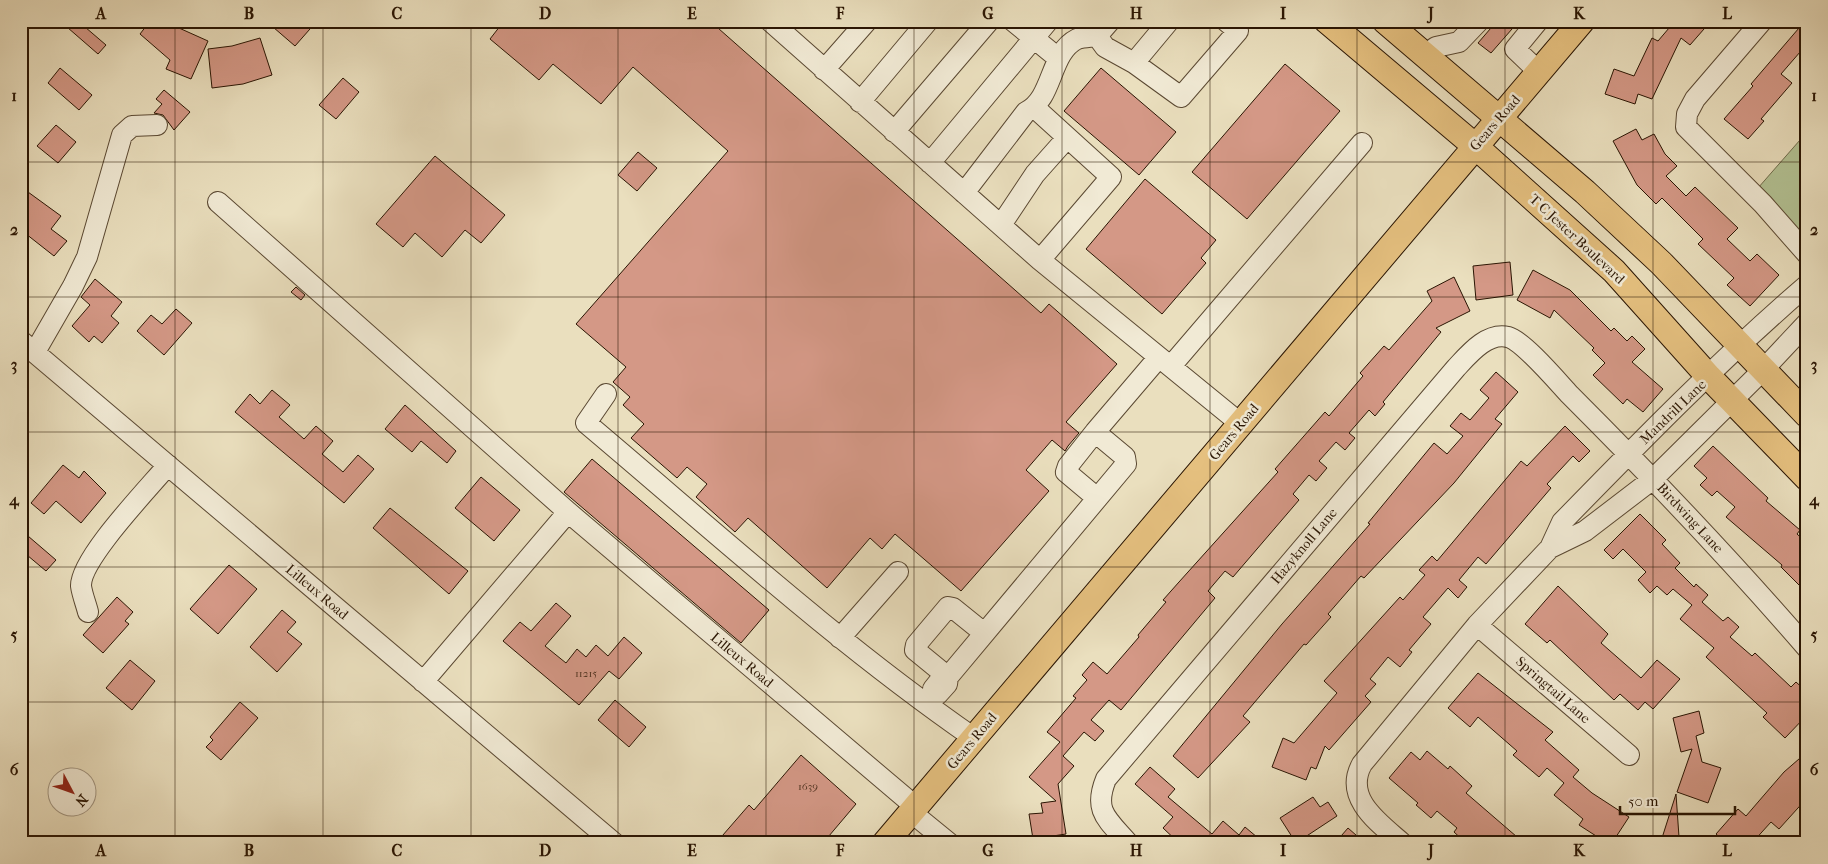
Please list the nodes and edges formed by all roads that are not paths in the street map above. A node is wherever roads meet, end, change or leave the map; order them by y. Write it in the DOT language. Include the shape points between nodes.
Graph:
graph roads {
  1 [pos="770,21"];
  2 [pos="866,21"];
  3 [pos="928,21"];
  4 [pos="989,21"];
  5 [pos="1013,21"];
  6 [pos="1048,21"];
  7 [pos="1169,21"];
  8 [pos="1226,21"];
  9 [pos="1326,21"];
  10 [pos="1385,21"];
  11 [pos="1479,21"];
  12 [pos="1538,21"];
  13 [pos="1582,21"];
  14 [pos="1762,21"];
  15 [pos="1104,29"];
  16 [pos="1034,38"];
  17 [pos="1424,55"];
  18 [pos="1058,58"];
  19 [pos="1134,63"];
  20 [pos="824,70"];
  21 [pos="1539,72"];
  22 [pos="860,102"];
  23 [pos="1035,108"];
  24 [pos="1499,118"];
  25 [pos="157,125"];
  26 [pos="894,132"];
  27 [pos="1067,138"];
  28 [pos="1362,143"];
  29 [pos="1475,146"];
  30 [pos="930,163"];
  31 [pos="964,193"];
  32 [pos="218,202"];
  33 [pos="1001,225"];
  34 [pos="1807,254"];
  35 [pos="1040,260"];
  36 [pos="1807,285"];
  37 [pos="1807,323"];
  38 [pos="1739,344"];
  39 [pos="28,347"];
  40 [pos="1165,362"];
  41 [pos="1763,370"];
  42 [pos="1709,377"];
  43 [pos="1568,392"];
  44 [pos="606,394"];
  45 [pos="1732,401"];
  46 [pos="1807,415"];
  47 [pos="1241,424"];
  48 [pos="1095,432"];
  49 [pos="1629,453"];
  50 [pos="168,465"];
  51 [pos="1807,478"];
  52 [pos="1653,479"];
  53 [pos="1098,498"];
  54 [pos="568,512"];
  55 [pos="1550,548"];
  56 [pos="898,572"];
  57 [pos="88,612"];
  58 [pos="1477,625"];
  59 [pos="984,633"];
  60 [pos="840,638"];
  61 [pos="1807,648"];
  62 [pos="948,677"];
  63 [pos="423,682"];
  64 [pos="929,698"];
  65 [pos="974,738"];
  66 [pos="1629,755"];
  67 [pos="914,809"];
  68 [pos="614,843"];
  69 [pos="885,843"];
  70 [pos="949,843"];
  71 [pos="1128,843"];
  72 [pos="1402,843"];
  1 -- 20 [label="street"];
  2 -- 20 [label="street"];
  3 -- 22 [label="street"];
  4 -- 26 [label="street"];
  5 -- 16 [label="street"];
  6 -- 16 [label="street"];
  7 -- 19 [label="street"];
  8 -- 19 [label="street" via="1238,31 1181,97"];
  9 -- 29 [label="main road, T C Jester Boulevard"];
  10 -- 17 [label="main road"];
  11 -- 17 [label="street" via="1459,42 1436,47"];
  12 -- 21 [label="street" via="1514,49"];
  13 -- 21 [label="main road, Gears Road"];
  14 -- 34 [label="street" via="1696,99 1687,114 1686,127 1763,204"];
  15 -- 18 [label="street" via="1077,39"];
  15 -- 19 [label="street" via="1106,47"];
  16 -- 18 [label="street"];
  16 -- 30 [label="street"];
  17 -- 24 [label="main road"];
  18 -- 23 [label="street"];
  20 -- 22 [label="street"];
  21 -- 24 [label="main road, Gears Road"];
  22 -- 26 [label="street"];
  23 -- 27 [label="street"];
  23 -- 31 [label="street" via="1026,112"];
  24 -- 29 [label="main road, Gears Road"];
  24 -- 38 [label="main road" via="1627,230"];
  25 -- 39 [label="street" via="132,126 122,135 86,257 73,286"];
  26 -- 30 [label="street"];
  27 -- 33 [label="street" via="1036,174"];
  27 -- 35 [label="street" via="1112,177"];
  28 -- 40 [label="street"];
  29 -- 42 [label="main road, T C Jester Boulevard" via="1614,271"];
  29 -- 47 [label="main road, Gears Road"];
  30 -- 31 [label="street"];
  31 -- 33 [label="street"];
  32 -- 54 [label="street, Lilleux Road"];
  33 -- 35 [label="street"];
  35 -- 40 [label="street"];
  36 -- 38 [label="street, Mandrill Lane"];
  37 -- 41 [label="street, Mandrill Lane"];
  38 -- 41 [label="main road"];
  38 -- 42 [label="street, Mandrill Lane"];
  39 -- 50 [label="street, Lilleux Road"];
  40 -- 47 [label="street"];
  40 -- 48 [label="street"];
  41 -- 45 [label="street, Mandrill Lane"];
  41 -- 46 [label="main road"];
  42 -- 45 [label="main road, T C Jester Boulevard"];
  42 -- 49 [label="street, Mandrill Lane"];
  43 -- 49 [label="street, Birdwing Lane"];
  43 -- 71 [label="street, Hazyknoll Lane" via="1509,338 1492,337 1468,355 1106,779 1099,796 1101,808"];
  44 -- 60 [label="street" via="586,423"];
  45 -- 51 [label="main road, T C Jester Boulevard"];
  45 -- 52 [label="street, Mandrill Lane"];
  47 -- 65 [label="main road, Gears Road"];
  48 -- 53 [label="street" via="1125,457 1126,464"];
  48 -- 53 [label="street" via="1066,472"];
  49 -- 52 [label="street, Birdwing Lane"];
  49 -- 55 [label="street, Mandrill Lane" via="1562,522"];
  50 -- 57 [label="street" via="98,548 85,570 81,586"];
  50 -- 63 [label="street, Lilleux Road"];
  52 -- 55 [label="street, Mandrill Lane" via="1585,531"];
  52 -- 61 [label="street, Birdwing Lane"];
  53 -- 59 [label="street"];
  54 -- 63 [label="street"];
  54 -- 67 [label="street, Lilleux Road"];
  55 -- 58 [label="street, Mandrill Lane"];
  56 -- 60 [label="street"];
  58 -- 66 [label="street, Springtail Lane"];
  58 -- 72 [label="street, Mandrill Lane" via="1383,737 1357,774 1356,788 1367,810"];
  59 -- 62 [label="street"];
  59 -- 62 [label="street" via="948,607 916,645 915,650"];
  60 -- 64 [label="street"];
  62 -- 64 [label="street" via="941,679"];
  63 -- 68 [label="street, Lilleux Road"];
  64 -- 65 [label="street"];
  65 -- 67 [label="main road, Gears Road"];
  67 -- 69 [label="main road, Gears Road"];
  67 -- 70 [label="street, Lilleux Road"];
}
